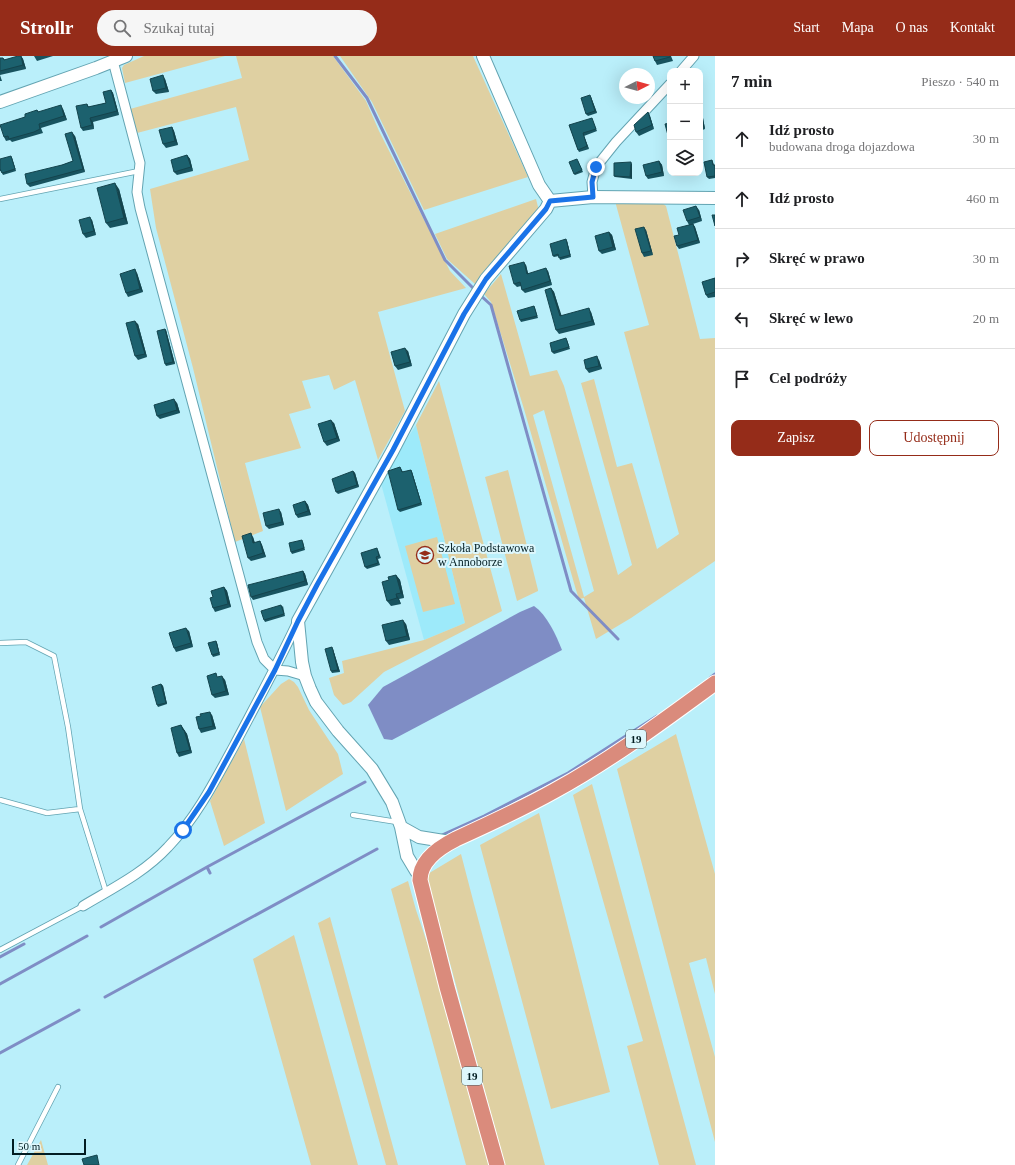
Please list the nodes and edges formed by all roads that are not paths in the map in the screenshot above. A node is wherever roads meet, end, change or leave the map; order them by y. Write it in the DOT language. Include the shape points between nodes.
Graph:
graph roads {
  1 [pos="126,56"];
  2 [pos="483,56"];
  3 [pos="694,56"];
  4 [pos="113,61"];
  5 [pos="684,68"];
  6 [pos="667,87"];
  7 [pos="0,102"];
  8 [pos="139,171"];
  9 [pos="593,197"];
  10 [pos="715,198"];
  11 [pos="0,199"];
  12 [pos="550,201"];
  13 [pos="298,621"];
  14 [pos="0,643"];
  15 [pos="275,670"];
  16 [pos="305,676"];
  17 [pos="715,684"];
  18 [pos="0,800"];
  19 [pos="80,809"];
  20 [pos="353,815"];
  21 [pos="400,825"];
  22 [pos="450,842"];
  23 [pos="420,875"];
  24 [pos="106,892"];
  25 [pos="83,906"];
  26 [pos="0,950"];
  27 [pos="58,1087"];
  28 [pos="18,1165"];
  29 [pos="497,1165"];
  1 -- 4 [label="street"];
  2 -- 12 [label="street" via="539,185"];
  3 -- 5 [label="street"];
  4 -- 7 [label="street"];
  4 -- 8 [label="street" via="140,163"];
  6 -- 9 [label="street" via="596,167 592,182"];
  8 -- 11 [label="lane"];
  8 -- 15 [label="street" via="137,192 140,208 261,656"];
  9 -- 10 [label="street"];
  9 -- 12 [label="street"];
  12 -- 13 [label="street" via="486,279 464,314 393,450"];
  13 -- 15 [label="street"];
  13 -- 16 [label="street"];
  14 -- 19 [label="lane" via="26,642 54,656 68,726"];
  15 -- 16 [label="street"];
  15 -- 24 [label="street" via="209,792 183,830 144,868"];
  16 -- 21 [label="street" via="316,702 376,776 392,802"];
  17 -- 22 [label="highway, 19" via="613,756 555,791"];
  18 -- 19 [label="lane" via="47,813"];
  19 -- 24 [label="lane"];
  20 -- 21 [label="lane"];
  21 -- 22 [label="street" via="419,837"];
  21 -- 23 [label="street" via="407,856"];
  22 -- 23 [label="highway, 19" via="431,856"];
  23 -- 29 [label="highway, 19" via="447,987"];
  24 -- 25 [label="street"];
  25 -- 26 [label="lane"];
  27 -- 28 [label="lane"];
}
